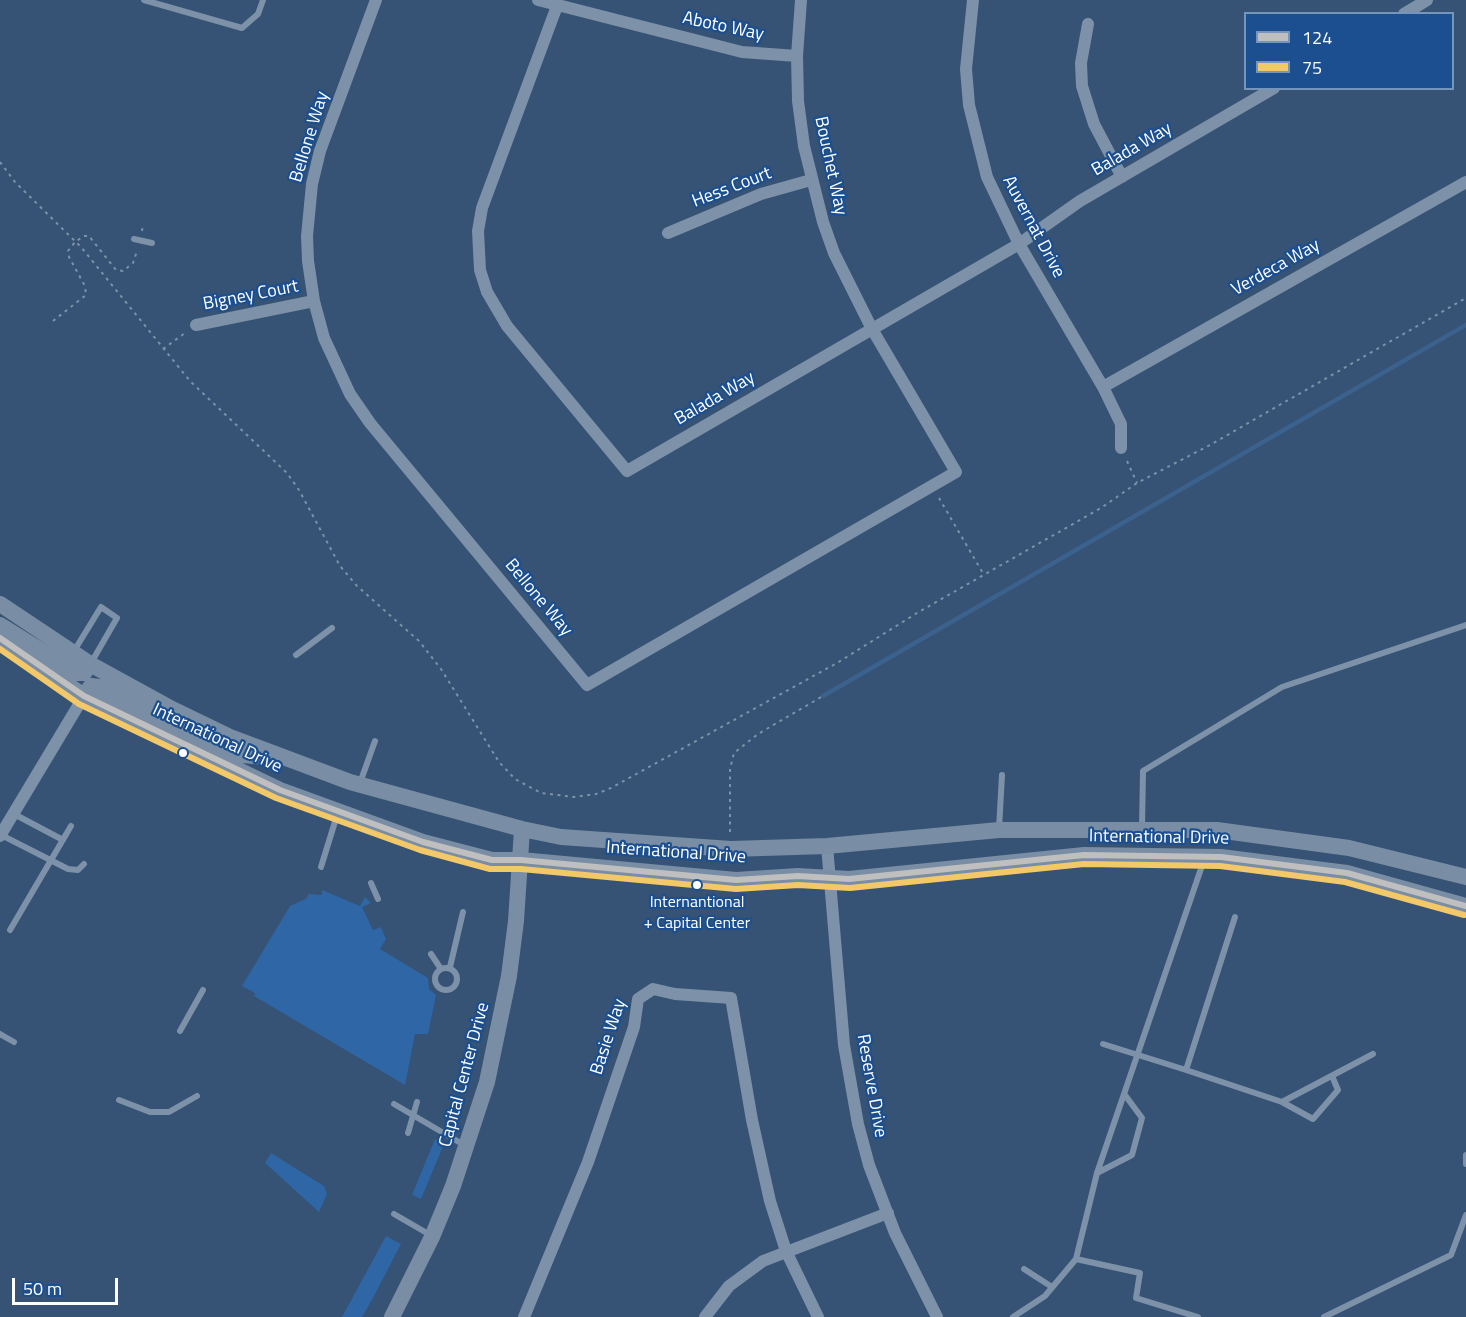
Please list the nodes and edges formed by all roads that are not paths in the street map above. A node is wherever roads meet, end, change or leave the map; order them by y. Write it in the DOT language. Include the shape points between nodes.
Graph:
graph roads {
  1 [pos="144,0"];
  2 [pos="263,0"];
  3 [pos="376,0"];
  4 [pos="538,0"];
  5 [pos="801,0"];
  6 [pos="973,0"];
  7 [pos="1427,0"];
  8 [pos="557,6"];
  9 [pos="1407,12"];
  10 [pos="1088,24"];
  11 [pos="797,56"];
  12 [pos="1271,90"];
  13 [pos="1122,177"];
  14 [pos="811,180"];
  15 [pos="1466,182"];
  16 [pos="668,233"];
  17 [pos="136,240"];
  18 [pos="152,243"];
  19 [pos="1019,244"];
  20 [pos="314,302"];
  21 [pos="196,325"];
  22 [pos="872,329"];
  23 [pos="1103,387"];
  24 [pos="1121,448"];
  25 [pos="0,604"];
  26 [pos="0,625"];
  27 [pos="1466,625"];
  28 [pos="332,628"];
  29 [pos="0,638"];
  30 [pos="73,654"];
  31 [pos="296,655"];
  32 [pos="90,664"];
  33 [pos="84,696"];
  34 [pos="375,741"];
  35 [pos="290,761"];
  36 [pos="1002,775"];
  37 [pos="359,784"];
  38 [pos="338,811"];
  39 [pos="14,814"];
  40 [pos="71,826"];
  41 [pos="1142,828"];
  42 [pos="522,829"];
  43 [pos="999,830"];
  44 [pos="0,836"];
  45 [pos="63,840"];
  46 [pos="826,846"];
  47 [pos="1206,856"];
  48 [pos="521,860"];
  49 [pos="52,861"];
  50 [pos="84,864"];
  51 [pos="321,867"];
  52 [pos="829,877"];
  53 [pos="1466,877"];
  54 [pos="372,883"];
  55 [pos="378,899"];
  56 [pos="1466,906"];
  57 [pos="463,912"];
  58 [pos="1235,917"];
  59 [pos="10,930"];
  60 [pos="431,954"];
  61 [pos="450,968"];
  62 [pos="441,969"];
  63 [pos="203,990"];
  64 [pos="180,1031"];
  65 [pos="0,1034"];
  66 [pos="14,1041"];
  67 [pos="1103,1044"];
  68 [pos="1374,1054"];
  69 [pos="1139,1056"];
  70 [pos="1186,1070"];
  71 [pos="1332,1076"];
  72 [pos="1125,1095"];
  73 [pos="196,1096"];
  74 [pos="120,1100"];
  75 [pos="417,1102"];
  76 [pos="1282,1102"];
  77 [pos="394,1104"];
  78 [pos="414,1116"];
  79 [pos="408,1133"];
  80 [pos="467,1147"];
  81 [pos="1466,1155"];
  82 [pos="1466,1164"];
  83 [pos="1097,1173"];
  84 [pos="888,1213"];
  85 [pos="394,1214"];
  86 [pos="1466,1215"];
  87 [pos="432,1237"];
  88 [pos="786,1251"];
  89 [pos="1076,1259"];
  90 [pos="1024,1269"];
  91 [pos="1052,1287"];
  92 [pos="392,1317"];
  93 [pos="524,1317"];
  94 [pos="705,1317"];
  95 [pos="818,1317"];
  96 [pos="936,1317"];
  97 [pos="1013,1317"];
  98 [pos="1198,1317"];
  99 [pos="1324,1317"];
  1 -- 2 [label="lane" via="242,28 258,14"];
  3 -- 20 [label="street, Bellone Way" via="320,151 312,184 307,236"];
  4 -- 8 [label="street, Aboto Way"];
  5 -- 11 [label="street, Bouchet Way"];
  6 -- 19 [label="street, Auvernat Drive" via="968,32 969,105 987,177"];
  7 -- 9 [label="street"];
  8 -- 11 [label="street, Aboto Way" via="742,52"];
  8 -- 22 [label="street, Balada Way" via="482,208 478,231 480,270 487,292 507,326 627,471"];
  10 -- 13 [label="street" via="1081,63 1082,86 1094,124"];
  11 -- 14 [label="street, Bouchet Way" via="798,102"];
  12 -- 13 [label="street, Balada Way"];
  13 -- 19 [label="street, Balada Way"];
  14 -- 16 [label="street, Hess Court" via="761,194"];
  14 -- 22 [label="street, Bouchet Way" via="834,253"];
  15 -- 23 [label="street, Verdeca Way"];
  17 -- 18 [label="lane"];
  19 -- 22 [label="street, Balada Way"];
  19 -- 23 [label="street, Auvernat Drive"];
  20 -- 21 [label="street, Bigney Court"];
  20 -- 22 [label="street, Bellone Way" via="334,363 370,423 587,686 956,472"];
  23 -- 24 [label="street, Auvernat Drive" via="1121,424"];
  25 -- 30 [label="main road, International Drive"];
  26 -- 32 [label="main road" via="73,672 84,673"];
  27 -- 41 [label="lane" via="1282,687 1143,771"];
  28 -- 31 [label="lane"];
  29 -- 33 [label="main road, International Drive"];
  30 -- 32 [label="main road, International Drive"];
  30 -- 32 [label="lane" via="101,607 117,618"];
  32 -- 35 [label="main road, International Drive" via="172,710"];
  33 -- 35 [label="main road" via="96,686 230,754"];
  33 -- 38 [label="main road, International Drive" via="270,785"];
  33 -- 39 [label="street"];
  34 -- 37 [label="lane"];
  35 -- 37 [label="main road, International Drive"];
  36 -- 43 [label="lane"];
  37 -- 42 [label="main road, International Drive"];
  38 -- 48 [label="main road, International Drive" via="446,848 492,860"];
  38 -- 51 [label="lane"];
  39 -- 44 [label="street"];
  39 -- 45 [label="lane"];
  40 -- 45 [label="lane"];
  41 -- 43 [label="main road, International Drive"];
  41 -- 53 [label="main road, International Drive" via="1217,830 1290,838"];
  42 -- 46 [label="main road, International Drive" via="606,841 731,849"];
  42 -- 48 [label="main road, Capital Center Drive"];
  43 -- 46 [label="main road, International Drive"];
  44 -- 49 [label="lane"];
  45 -- 49 [label="lane"];
  46 -- 52 [label="street, Reserve Drive"];
  47 -- 52 [label="main road, International Drive" via="1084,855 849,879"];
  47 -- 56 [label="main road, International Drive" via="1347,873"];
  47 -- 69 [label="lane"];
  48 -- 52 [label="main road, International Drive" via="736,880"];
  48 -- 80 [label="main road, Capital Center Drive" via="500,1029"];
  49 -- 50 [label="lane" via="78,870"];
  49 -- 59 [label="lane"];
  52 -- 84 [label="street, Reserve Drive" via="849,1083 869,1165"];
  54 -- 55 [label="lane"];
  57 -- 61 [label="lane"];
  58 -- 70 [label="lane"];
  60 -- 62 [label="lane"];
  61 -- 62 [label="lane"];
  61 -- 62 [label="lane" via="456,973 457,982 448,990 440,988 435,980"];
  63 -- 64 [label="lane"];
  65 -- 66 [label="lane"];
  67 -- 69 [label="lane"];
  68 -- 71 [label="lane"];
  69 -- 70 [label="lane"];
  69 -- 72 [label="lane"];
  70 -- 76 [label="lane"];
  71 -- 76 [label="lane"];
  71 -- 76 [label="lane" via="1338,1090 1313,1119"];
  72 -- 83 [label="lane"];
  72 -- 83 [label="lane" via="1142,1118 1132,1155"];
  73 -- 74 [label="lane" via="169,1112 150,1112"];
  75 -- 78 [label="lane"];
  77 -- 78 [label="lane"];
  78 -- 79 [label="lane"];
  78 -- 80 [label="lane"];
  80 -- 87 [label="main road, Capital Center Drive"];
  81 -- 82 [label="lane"];
  83 -- 89 [label="lane"];
  84 -- 88 [label="street"];
  84 -- 96 [label="street, Reserve Drive"];
  85 -- 87 [label="lane"];
  86 -- 99 [label="lane" via="1451,1255"];
  87 -- 92 [label="main road, Capital Center Drive"];
  88 -- 93 [label="street, Basie Way" via="761,1163 731,998 653,989 638,999 634,1027 588,1162"];
  88 -- 94 [label="street" via="740,1277"];
  88 -- 95 [label="street, Basie Way"];
  89 -- 91 [label="lane"];
  89 -- 98 [label="lane" via="1140,1273 1136,1298"];
  90 -- 91 [label="lane"];
  91 -- 97 [label="lane"];
}
